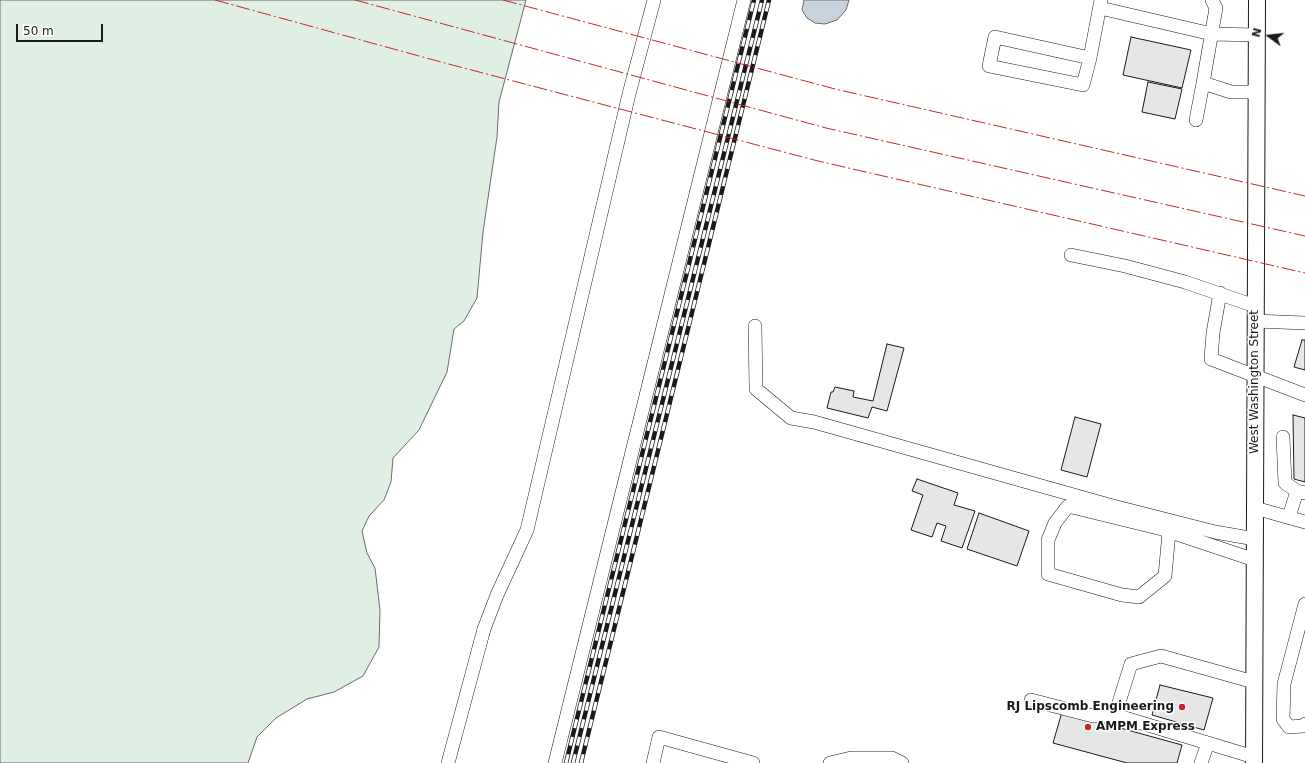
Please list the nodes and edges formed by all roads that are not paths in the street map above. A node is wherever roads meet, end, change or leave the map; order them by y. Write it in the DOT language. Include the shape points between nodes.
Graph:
graph roads {
  1 [pos="654,0"];
  2 [pos="744,0"];
  3 [pos="1212,0"];
  4 [pos="1257,0"];
  5 [pos="1100,4"];
  6 [pos="1212,34"];
  7 [pos="1256,35"];
  8 [pos="1090,58"];
  9 [pos="1203,83"];
  10 [pos="1256,92"];
  11 [pos="1196,120"];
  12 [pos="1071,255"];
  13 [pos="1220,293"];
  14 [pos="1255,314"];
  15 [pos="1305,323"];
  16 [pos="755,326"];
  17 [pos="1255,376"];
  18 [pos="1305,395"];
  19 [pos="1283,437"];
  20 [pos="1301,492"];
  21 [pos="1255,508"];
  22 [pos="1289,517"];
  23 [pos="1305,522"];
  24 [pos="1169,532"];
  25 [pos="1254,539"];
  26 [pos="1255,560"];
  27 [pos="1305,604"];
  28 [pos="1254,682"];
  29 [pos="1031,700"];
  30 [pos="1115,715"];
  31 [pos="1305,724"];
  32 [pos="1208,743"];
  33 [pos="1254,760"];
  34 [pos="448,763"];
  35 [pos="555,763"];
  36 [pos="653,763"];
  37 [pos="753,763"];
  38 [pos="830,763"];
  39 [pos="902,763"];
  40 [pos="1201,763"];
  1 -- 34 [label="street" via="629,94 527,530 484,629"];
  2 -- 35 [label="street"];
  3 -- 6 [label="street" via="1216,8"];
  4 -- 7 [label="main road, West Washington Street"];
  5 -- 6 [label="street"];
  5 -- 8 [label="street"];
  6 -- 7 [label="street"];
  6 -- 9 [label="street"];
  7 -- 10 [label="main road, West Washington Street"];
  8 -- 8 [label="street" via="995,37 989,66 1083,85"];
  9 -- 10 [label="street" via="1231,92"];
  9 -- 11 [label="street"];
  10 -- 14 [label="main road, West Washington Street"];
  12 -- 13 [label="street" via="1125,266"];
  13 -- 14 [label="street"];
  13 -- 17 [label="street" via="1213,333 1212,359"];
  14 -- 15 [label="street"];
  14 -- 17 [label="main road, West Washington Street"];
  16 -- 25 [label="street" via="756,390 791,418 814,422 1109,505 1215,532"];
  17 -- 18 [label="street"];
  17 -- 21 [label="main road, West Washington Street"];
  19 -- 20 [label="street" via="1285,483"];
  20 -- 22 [label="street"];
  21 -- 22 [label="street"];
  21 -- 25 [label="main road, West Washington Street"];
  22 -- 23 [label="street"];
  24 -- 24 [label="street" via="1068,506 1055,523 1048,540 1048,574 1122,595 1139,597 1165,576"];
  24 -- 26 [label="street"];
  25 -- 26 [label="main road, West Washington Street"];
  26 -- 28 [label="main road, West Washington Street"];
  27 -- 31 [label="street" via="1284,684 1283,719 1289,727"];
  28 -- 30 [label="street" via="1161,656 1131,664"];
  28 -- 33 [label="main road, West Washington Street"];
  29 -- 30 [label="street" via="1093,716"];
  30 -- 32 [label="street"];
  32 -- 33 [label="street"];
  32 -- 40 [label="street"];
  36 -- 37 [label="street" via="659,737"];
  38 -- 39 [label="street" via="851,758 892,758"];
}
